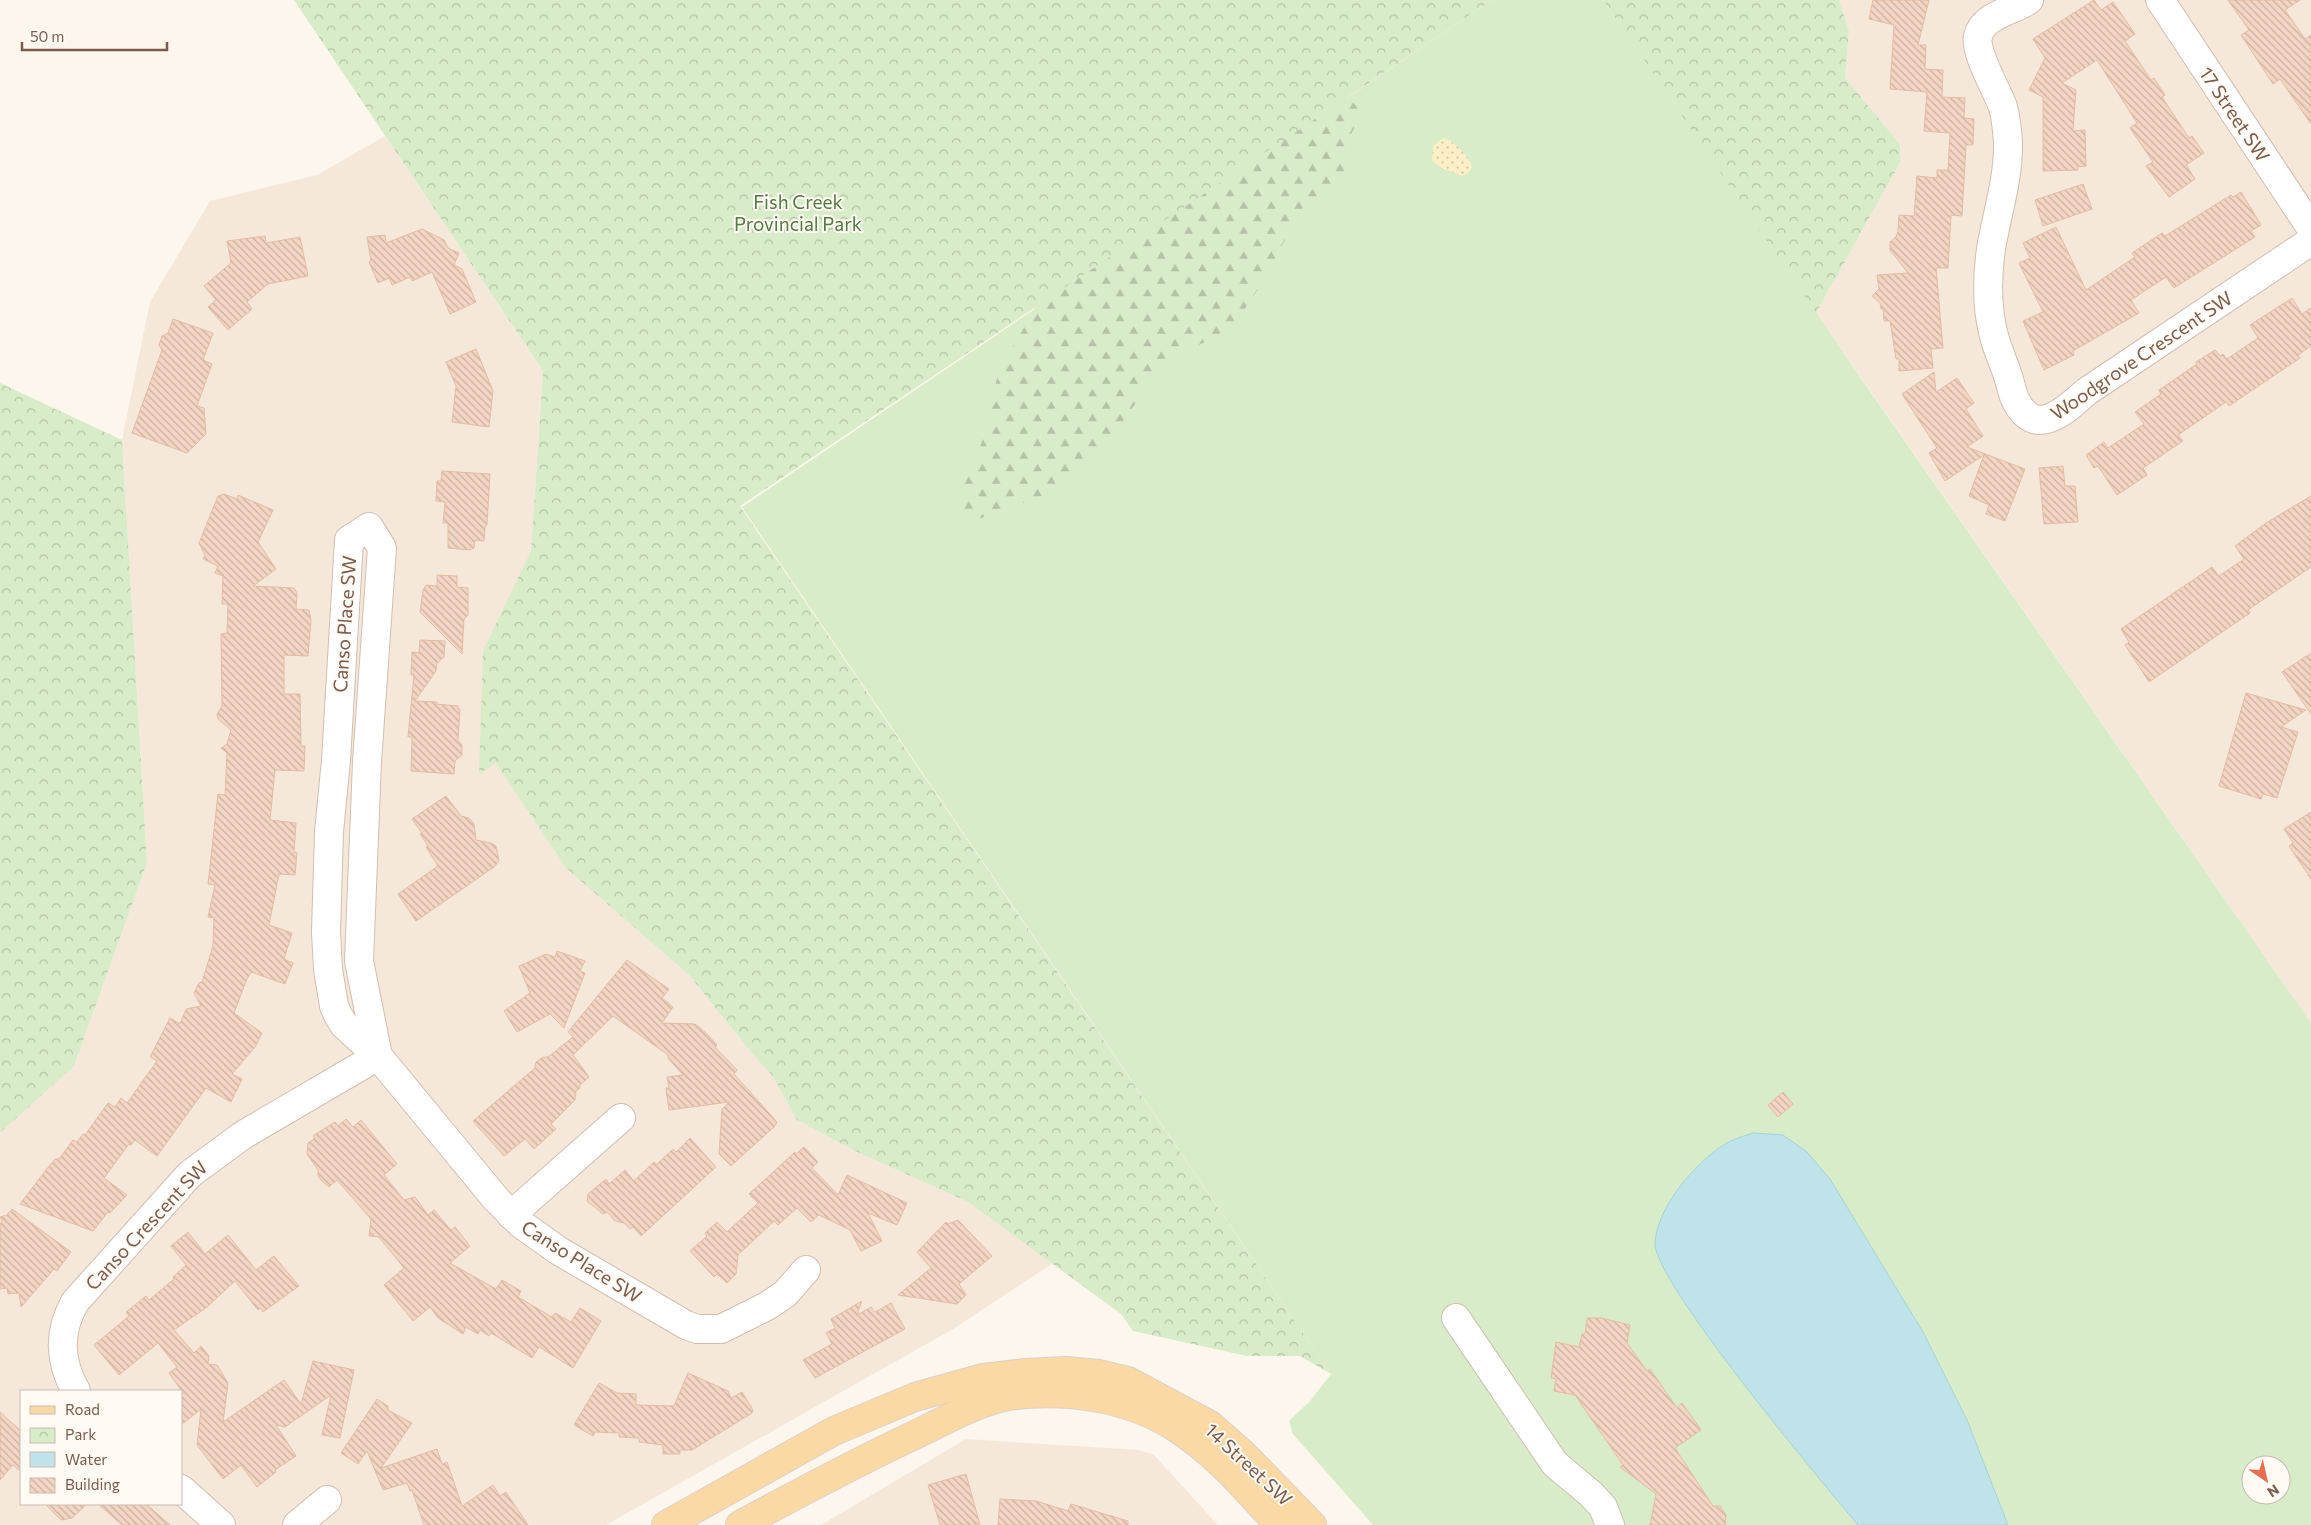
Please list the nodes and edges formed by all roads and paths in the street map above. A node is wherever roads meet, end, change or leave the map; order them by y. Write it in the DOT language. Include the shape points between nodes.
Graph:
graph roads {
  1 [pos="2029,0"];
  2 [pos="2160,0"];
  3 [pos="2311,228"];
  4 [pos="2311,241"];
  5 [pos="336,760"];
  6 [pos="367,762"];
  7 [pos="378,1056"];
  8 [pos="621,1118"];
  9 [pos="511,1215"];
  10 [pos="806,1270"];
  11 [pos="1456,1318"];
  12 [pos="75,1390"];
  13 [pos="1123,1392"];
  14 [pos="182,1490"];
  15 [pos="327,1500"];
  16 [pos="221,1525"];
  17 [pos="298,1525"];
  18 [pos="666,1525"];
  19 [pos="740,1525"];
  20 [pos="1279,1525"];
  21 [pos="1312,1525"];
  22 [pos="1610,1525"];
  1 -- 4 [label="street, Woodgrove Crescent SW" via="1991,18 1977,37 1978,52 2003,109 2008,141 2005,189 1991,251 1988,293 1993,336 2015,400 2023,412 2039,421 2056,417 2086,392"];
  2 -- 3 [label="street, 17 Street SW"];
  5 -- 6 [label="street"];
  5 -- 6 [label="street, Canso Place SW" via="350,540 369,527 382,548"];
  5 -- 7 [label="street, Canso Place SW" via="329,832 328,969 334,1006 344,1025"];
  6 -- 7 [label="street, Canso Place SW" via="359,961"];
  7 -- 9 [label="street, Canso Place SW"];
  7 -- 12 [label="street, Canso Crescent SW" via="225,1146 172,1193 75,1302 67,1316 62,1335 62,1356 67,1376"];
  8 -- 9 [label="street"];
  9 -- 10 [label="street, Canso Place SW" via="559,1251 697,1329 721,1329 767,1306 785,1294"];
  11 -- 22 [label="street" via="1555,1464 1591,1494 1603,1508"];
  13 -- 18 [label="main road" via="1099,1374 1066,1371 983,1378 915,1397 834,1431"];
  13 -- 19 [label="main road" via="1014,1395 970,1409 856,1462"];
  13 -- 20 [label="main road, 14 Street SW" via="1146,1412 1192,1439 1232,1474"];
  13 -- 21 [label="main road, 14 Street SW" via="1210,1424"];
  14 -- 16 [label="street"];
  15 -- 17 [label="street"];
}
